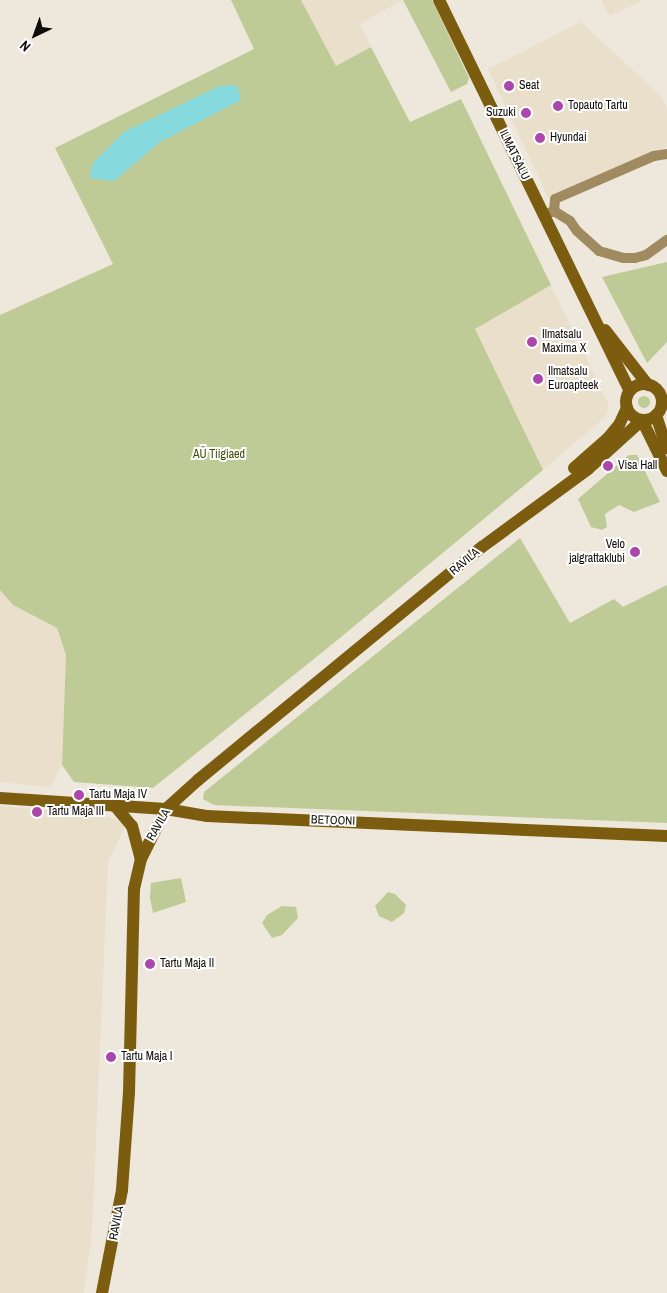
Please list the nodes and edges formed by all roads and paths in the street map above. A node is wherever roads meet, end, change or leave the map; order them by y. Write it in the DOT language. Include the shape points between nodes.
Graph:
graph roads {
  1 [pos="439,0"];
  2 [pos="667,154"];
  3 [pos="549,213"];
  4 [pos="667,240"];
  5 [pos="590,310"];
  6 [pos="667,382"];
  7 [pos="651,386"];
  8 [pos="630,391"];
  9 [pos="664,394"];
  10 [pos="627,408"];
  11 [pos="656,415"];
  12 [pos="642,420"];
  13 [pos="667,448"];
  14 [pos="667,471"];
  15 [pos="520,517"];
  16 [pos="0,798"];
  17 [pos="115,806"];
  18 [pos="166,808"];
  19 [pos="667,836"];
  20 [pos="141,859"];
  21 [pos="102,1293"];
  1 -- 3 [label="street, ILMATSALU"];
  2 -- 3 [label="street" via="654,156 555,199"];
  3 -- 4 [label="street" via="570,220 599,251 609,255 635,258 646,255"];
  3 -- 5 [label="street, ILMATSALU"];
  5 -- 7 [label="street, ILMATSALU" via="631,366"];
  5 -- 8 [label="street, ILMATSALU"];
  6 -- 7 [label="street"];
  7 -- 8 [label="street" via="638,385"];
  7 -- 9 [label="street"];
  8 -- 10 [label="street"];
  9 -- 11 [label="street"];
  10 -- 12 [label="street"];
  10 -- 15 [label="street, RAVILA" via="608,438"];
  11 -- 12 [label="street"];
  11 -- 13 [label="street"];
  12 -- 14 [label="street"];
  12 -- 15 [label="street, RAVILA" via="588,468"];
  15 -- 18 [label="street, RAVILA"];
  16 -- 17 [label="street, BETOONI"];
  17 -- 18 [label="street, BETOONI"];
  17 -- 20 [label="street" via="132,826"];
  18 -- 19 [label="street, BETOONI" via="207,816"];
  18 -- 20 [label="street, RAVILA"];
  20 -- 21 [label="street, RAVILA" via="134,889 129,1092 122,1190"];
}
